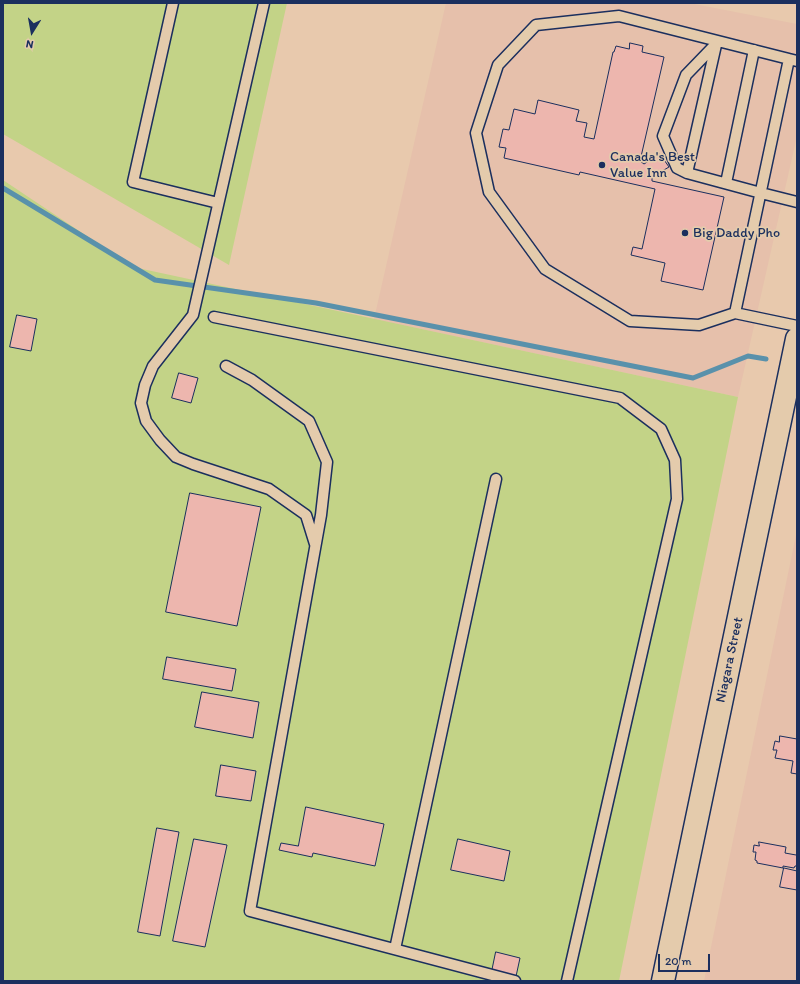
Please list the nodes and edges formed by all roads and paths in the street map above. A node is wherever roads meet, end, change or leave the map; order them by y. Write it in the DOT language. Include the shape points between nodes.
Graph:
graph roads {
  1 [pos="173,3"];
  2 [pos="264,3"];
  3 [pos="716,43"];
  4 [pos="754,50"];
  5 [pos="793,60"];
  6 [pos="687,173"];
  7 [pos="726,183"];
  8 [pos="761,193"];
  9 [pos="797,202"];
  10 [pos="218,203"];
  11 [pos="735,313"];
  12 [pos="214,317"];
  13 [pos="797,326"];
  14 [pos="797,339"];
  15 [pos="226,366"];
  16 [pos="496,479"];
  17 [pos="315,547"];
  18 [pos="395,949"];
  19 [pos="515,981"];
  20 [pos="567,981"];
  21 [pos="663,981"];
  1 -- 10 [label="lane" via="133,182"];
  2 -- 10 [label="lane"];
  3 -- 4 [label="lane"];
  3 -- 6 [label="lane"];
  3 -- 6 [label="lane" via="686,75 662,136 677,168"];
  3 -- 11 [label="lane" via="620,16 536,25 498,65 476,133 489,192 545,269 630,321 699,325"];
  4 -- 5 [label="lane"];
  4 -- 7 [label="lane"];
  5 -- 8 [label="lane"];
  6 -- 7 [label="lane"];
  7 -- 8 [label="lane"];
  8 -- 9 [label="lane"];
  8 -- 11 [label="lane"];
  10 -- 17 [label="lane" via="193,315 153,366 145,385 141,403 146,421 176,457 269,489 306,515"];
  11 -- 13 [label="lane"];
  12 -- 20 [label="lane" via="620,398 661,429 675,460 677,499"];
  14 -- 21 [label="main road, Niagara Street"];
  15 -- 17 [label="lane" via="252,380 309,421 327,462"];
  16 -- 18 [label="lane"];
  17 -- 18 [label="lane" via="250,911"];
  18 -- 19 [label="lane"];
}
